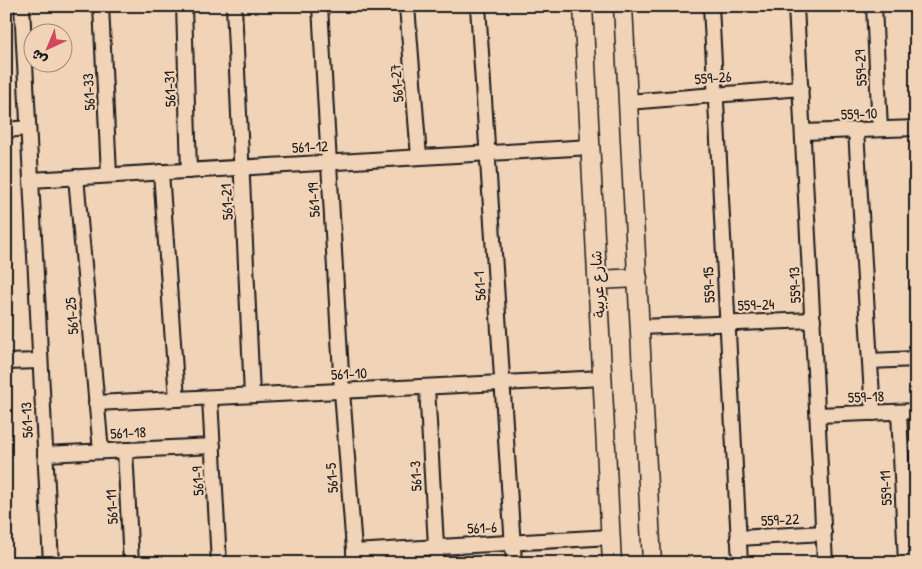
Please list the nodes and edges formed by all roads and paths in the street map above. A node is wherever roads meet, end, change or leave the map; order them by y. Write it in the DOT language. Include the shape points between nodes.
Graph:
graph roads {
  1 [pos="22,6"];
  2 [pos="101,6"];
  3 [pos="184,6"];
  4 [pos="234,6"];
  5 [pos="320,6"];
  6 [pos="407,6"];
  7 [pos="478,6"];
  8 [pos="583,6"];
  9 [pos="624,6"];
  10 [pos="710,6"];
  11 [pos="796,6"];
  12 [pos="874,6"];
  13 [pos="800,88"];
  14 [pos="715,94"];
  15 [pos="628,102"];
  16 [pos="28,128"];
  17 [pos="916,128"];
  18 [pos="880,129"];
  19 [pos="6,130"];
  20 [pos="856,130"];
  21 [pos="803,132"];
  22 [pos="590,147"];
  23 [pos="488,153"];
  24 [pos="419,157"];
  25 [pos="328,162"];
  26 [pos="242,168"];
  27 [pos="190,171"];
  28 [pos="161,172"];
  29 [pos="109,175"];
  30 [pos="76,177"];
  31 [pos="31,180"];
  32 [pos="638,278"];
  33 [pos="598,280"];
  34 [pos="813,320"];
  35 [pos="727,323"];
  36 [pos="640,327"];
  37 [pos="916,359"];
  38 [pos="40,361"];
  39 [pos="870,361"];
  40 [pos="6,362"];
  41 [pos="603,378"];
  42 [pos="502,383"];
  43 [pos="427,386"];
  44 [pos="342,391"];
  45 [pos="252,395"];
  46 [pos="210,398"];
  47 [pos="177,399"];
  48 [pos="96,403"];
  49 [pos="916,411"];
  50 [pos="899,412"];
  51 [pos="873,413"];
  52 [pos="818,416"];
  53 [pos="213,446"];
  54 [pos="125,450"];
  55 [pos="101,451"];
  56 [pos="45,454"];
  57 [pos="824,533"];
  58 [pos="611,537"];
  59 [pos="738,538"];
  60 [pos="512,543"];
  61 [pos="436,547"];
  62 [pos="355,557"];
  63 [pos="51,563"];
  64 [pos="131,563"];
  65 [pos="219,563"];
  66 [pos="437,563"];
  67 [pos="514,563"];
  68 [pos="612,563"];
  69 [pos="652,563"];
  70 [pos="740,563"];
  71 [pos="825,563"];
  72 [pos="906,563"];
  1 -- 16 [label="street, 561-13"];
  2 -- 29 [label="street, 561-33"];
  3 -- 27 [label="street, 561-31"];
  4 -- 26 [label="street, 561-21"];
  5 -- 25 [label="street, 561-19"];
  6 -- 24 [label="street, 561-27"];
  7 -- 23 [label="street, 561-1"];
  8 -- 22 [label="main road, شارع عربية"];
  9 -- 15 [label="main road"];
  10 -- 14 [label="street, 559-15"];
  11 -- 13 [label="street, 559-13"];
  12 -- 18 [label="street, 559-29"];
  13 -- 14 [label="street, 559-26"];
  13 -- 21 [label="street, 559-13"];
  14 -- 15 [label="street, 559-26"];
  14 -- 35 [label="street, 559-15"];
  15 -- 32 [label="main road"];
  16 -- 19 [label="street"];
  16 -- 31 [label="street, 561-13"];
  17 -- 18 [label="street, 559-10"];
  18 -- 20 [label="street, 559-10"];
  20 -- 21 [label="street, 559-10"];
  20 -- 39 [label="street"];
  21 -- 34 [label="street, 559-13"];
  22 -- 23 [label="street, 561-12"];
  22 -- 33 [label="main road, شارع عربية"];
  23 -- 24 [label="street, 561-12"];
  23 -- 42 [label="street, 561-1"];
  24 -- 25 [label="street, 561-12"];
  25 -- 26 [label="street, 561-12"];
  25 -- 44 [label="street, 561-19"];
  26 -- 27 [label="street, 561-12"];
  26 -- 45 [label="street, 561-21"];
  27 -- 28 [label="street, 561-12"];
  28 -- 29 [label="street, 561-12"];
  28 -- 47 [label="street"];
  29 -- 30 [label="street, 561-12"];
  30 -- 31 [label="street, 561-12"];
  30 -- 48 [label="street, 561-25"];
  31 -- 38 [label="street, 561-13"];
  32 -- 33 [label="main road"];
  32 -- 36 [label="main road"];
  33 -- 41 [label="main road, شارع عربية"];
  34 -- 35 [label="street, 559-24"];
  34 -- 52 [label="street, 559-13"];
  35 -- 36 [label="street, 559-24"];
  35 -- 59 [label="street, 559-15"];
  36 -- 69 [label="main road"];
  37 -- 39 [label="street"];
  38 -- 40 [label="street"];
  38 -- 56 [label="street, 561-13"];
  39 -- 51 [label="street"];
  41 -- 42 [label="street, 561-10"];
  41 -- 58 [label="main road, شارع عربية"];
  42 -- 43 [label="street, 561-10"];
  42 -- 60 [label="street, 561-1"];
  43 -- 44 [label="street, 561-10"];
  43 -- 61 [label="street, 561-3"];
  44 -- 45 [label="street, 561-10"];
  44 -- 62 [label="street, 561-5"];
  45 -- 46 [label="street, 561-10"];
  46 -- 47 [label="street, 561-10"];
  46 -- 53 [label="street, 561-9"];
  47 -- 48 [label="street, 561-10"];
  48 -- 55 [label="street, 561-25"];
  49 -- 50 [label="street, 559-18"];
  50 -- 51 [label="street, 559-18"];
  50 -- 72 [label="street, 559-11"];
  51 -- 52 [label="street, 559-18"];
  52 -- 57 [label="street, 559-13"];
  53 -- 54 [label="street, 561-18"];
  53 -- 65 [label="street, 561-9"];
  54 -- 55 [label="street, 561-18"];
  54 -- 64 [label="street, 561-11"];
  55 -- 56 [label="street, 561-18"];
  56 -- 63 [label="street, 561-13"];
  57 -- 59 [label="street, 559-22"];
  57 -- 71 [label="street, 559-13"];
  58 -- 60 [label="street, 561-6"];
  58 -- 68 [label="main road, شارع عربية"];
  59 -- 70 [label="street, 559-15"];
  60 -- 61 [label="street, 561-6"];
  60 -- 67 [label="street, 561-1"];
  61 -- 62 [label="street, 561-6"];
  61 -- 66 [label="street, 561-3"];
}
